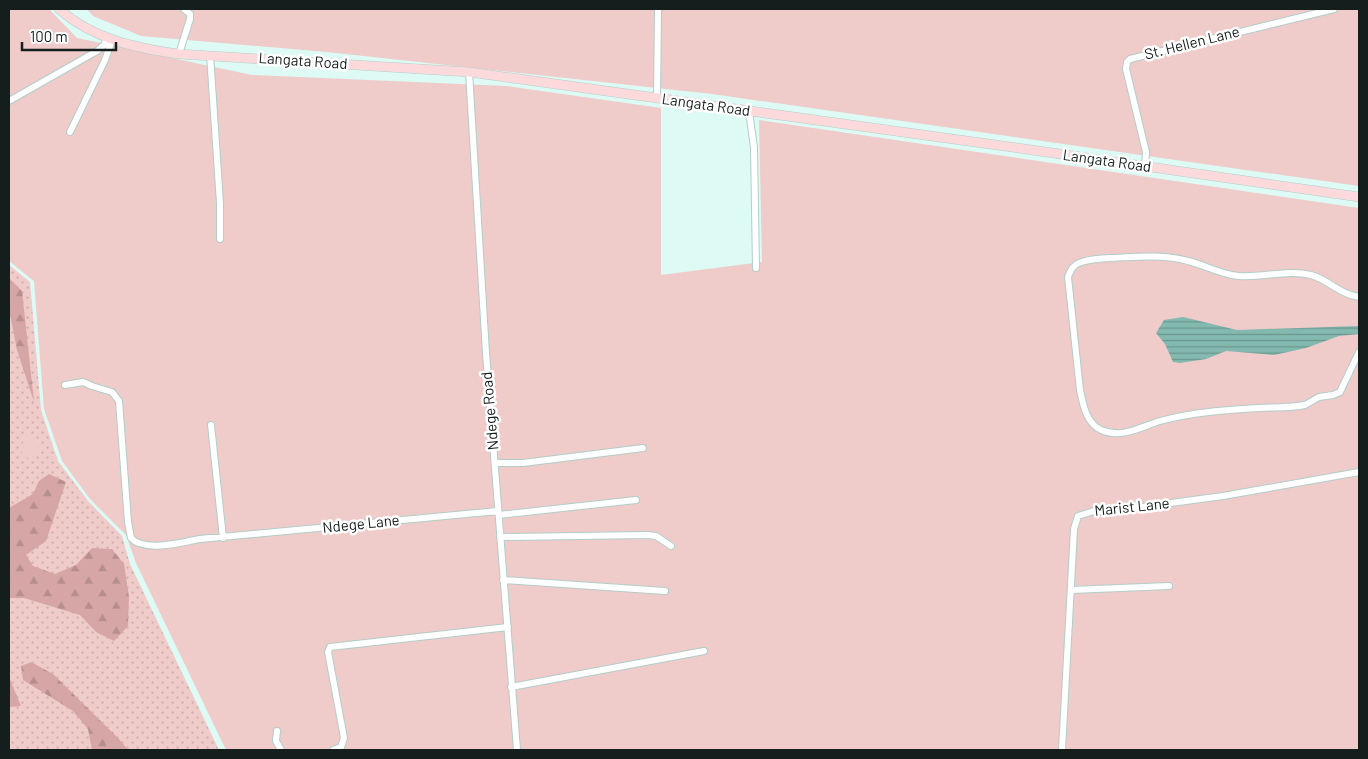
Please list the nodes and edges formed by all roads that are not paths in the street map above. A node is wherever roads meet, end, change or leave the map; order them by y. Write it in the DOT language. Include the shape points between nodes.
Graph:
graph roads {
  1 [pos="59,9"];
  2 [pos="184,9"];
  3 [pos="658,9"];
  4 [pos="1334,9"];
  5 [pos="1320,10"];
  6 [pos="110,39"];
  7 [pos="179,54"];
  8 [pos="210,55"];
  9 [pos="469,72"];
  10 [pos="657,98"];
  11 [pos="9,101"];
  12 [pos="749,111"];
  13 [pos="70,132"];
  14 [pos="1145,166"];
  15 [pos="1359,197"];
  16 [pos="220,239"];
  17 [pos="756,268"];
  18 [pos="1359,297"];
  19 [pos="1359,352"];
  20 [pos="65,385"];
  21 [pos="211,425"];
  22 [pos="643,448"];
  23 [pos="494,463"];
  24 [pos="1359,472"];
  25 [pos="636,500"];
  26 [pos="498,513"];
  27 [pos="500,537"];
  28 [pos="223,538"];
  29 [pos="671,546"];
  30 [pos="503,580"];
  31 [pos="1169,586"];
  32 [pos="1071,590"];
  33 [pos="665,591"];
  34 [pos="508,627"];
  35 [pos="704,652"];
  36 [pos="511,687"];
  37 [pos="277,731"];
  38 [pos="281,750"];
  39 [pos="333,750"];
  40 [pos="518,750"];
  41 [pos="1062,750"];
  1 -- 6 [label="main road, Langata Road" via="81,26"];
  2 -- 7 [label="street" via="190,14 190,19"];
  3 -- 10 [label="street"];
  4 -- 5 [label="street, St. Hellen Lane"];
  5 -- 14 [label="street, St. Hellen Lane" via="1132,58 1127,62 1146,152"];
  6 -- 7 [label="main road, Langata Road"];
  6 -- 11 [label="street" via="98,51"];
  6 -- 13 [label="street" via="105,60"];
  7 -- 8 [label="main road, Langata Road"];
  8 -- 9 [label="main road, Langata Road"];
  8 -- 16 [label="street"];
  9 -- 10 [label="main road, Langata Road"];
  9 -- 23 [label="street, Ndege Road"];
  10 -- 12 [label="main road, Langata Road"];
  12 -- 14 [label="main road, Langata Road"];
  12 -- 17 [label="street" via="754,148"];
  14 -- 15 [label="main road, Langata Road"];
  18 -- 19 [label="street" via="1310,275 1239,276 1163,256 1080,262 1072,268 1068,278 1084,408 1094,425 1111,433 1124,433 1190,414 1305,405 1318,397 1340,392"];
  20 -- 28 [label="street, Ndege Lane" via="83,382 112,392 119,401 129,534 134,541 148,546"];
  21 -- 28 [label="street"];
  22 -- 23 [label="street" via="523,463"];
  23 -- 26 [label="street, Ndege Road"];
  24 -- 32 [label="street, Marist Lane" via="1223,496 1081,514 1074,529"];
  25 -- 26 [label="street, Ndege Lane"];
  26 -- 27 [label="street, Ndege Road"];
  26 -- 28 [label="street, Ndege Lane"];
  27 -- 29 [label="street" via="656,536"];
  27 -- 30 [label="street, Ndege Road"];
  30 -- 33 [label="street"];
  30 -- 34 [label="street, Ndege Road"];
  31 -- 32 [label="street"];
  32 -- 41 [label="street, Marist Lane"];
  34 -- 36 [label="street, Ndege Road"];
  34 -- 39 [label="street" via="330,647 328,652 344,738 341,748"];
  35 -- 36 [label="street"];
  36 -- 40 [label="street, Ndege Road"];
  37 -- 38 [label="street" via="276,741"];
}
